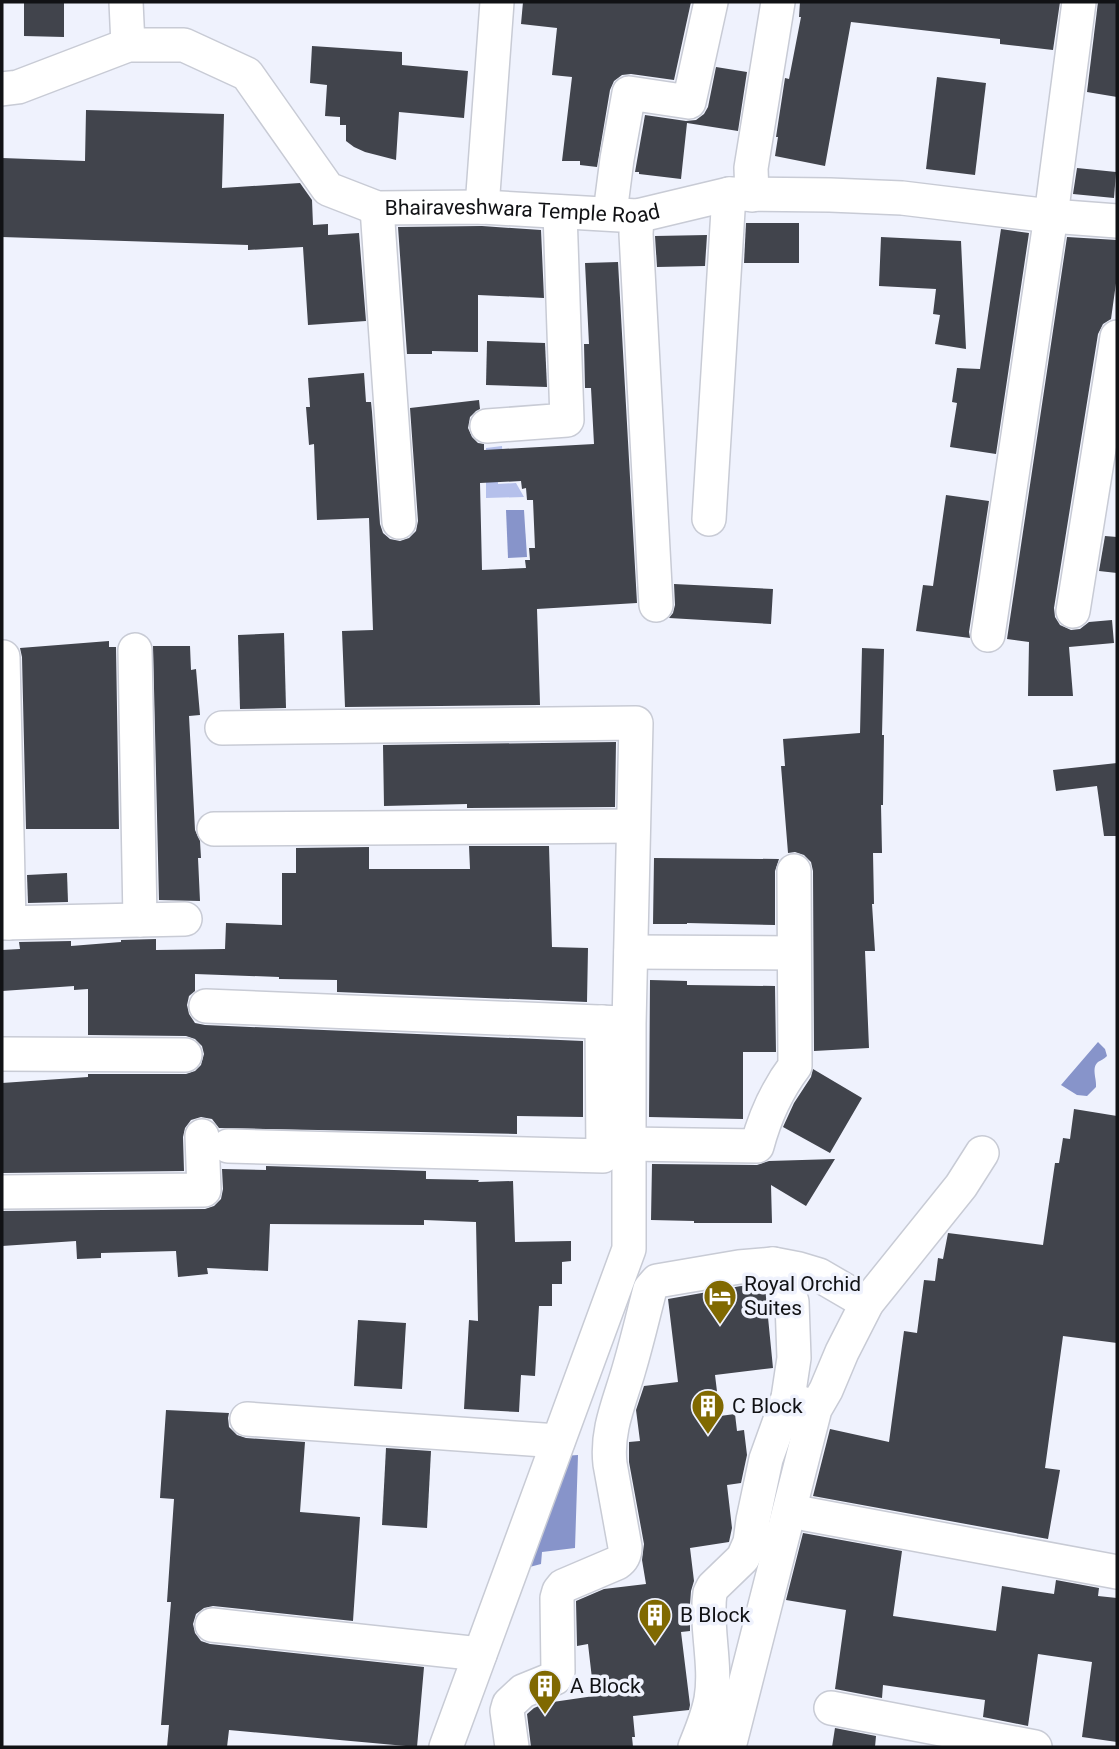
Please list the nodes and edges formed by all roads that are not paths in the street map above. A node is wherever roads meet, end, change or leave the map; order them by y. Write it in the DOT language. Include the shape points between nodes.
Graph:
graph roads {
  1 [pos="126,2"];
  2 [pos="498,2"];
  3 [pos="711,2"];
  4 [pos="778,2"];
  5 [pos="1079,2"];
  6 [pos="128,45"];
  7 [pos="2,89"];
  8 [pos="740,195"];
  9 [pos="482,207"];
  10 [pos="377,208"];
  11 [pos="560,212"];
  12 [pos="624,214"];
  13 [pos="1051,216"];
  14 [pos="1117,221"];
  15 [pos="1117,337"];
  16 [pos="487,426"];
  17 [pos="709,519"];
  18 [pos="399,522"];
  19 [pos="656,605"];
  20 [pos="1073,611"];
  21 [pos="988,635"];
  22 [pos="135,650"];
  23 [pos="3,657"];
  24 [pos="222,728"];
  25 [pos="633,827"];
  26 [pos="215,829"];
  27 [pos="794,871"];
  28 [pos="186,919"];
  29 [pos="140,920"];
  30 [pos="5,923"];
  31 [pos="631,952"];
  32 [pos="793,953"];
  33 [pos="206,1006"];
  34 [pos="616,1023"];
  35 [pos="2,1054"];
  36 [pos="185,1055"];
  37 [pos="628,1144"];
  38 [pos="982,1153"];
  39 [pos="2,1192"];
  40 [pos="773,1264"];
  41 [pos="867,1303"];
  42 [pos="802,1403"];
  43 [pos="247,1419"];
  44 [pos="558,1441"];
  45 [pos="806,1514"];
  46 [pos="1117,1572"];
  47 [pos="212,1625"];
  48 [pos="480,1654"];
  49 [pos="831,1708"];
  50 [pos="446,1747"];
  51 [pos="512,1747"];
  52 [pos="695,1747"];
  53 [pos="729,1747"];
  54 [pos="1035,1747"];
  1 -- 6 [label="street"];
  2 -- 9 [label="street"];
  3 -- 12 [label="street" via="689,102 629,93 617,159"];
  4 -- 8 [label="street" via="751,168"];
  5 -- 13 [label="street"];
  6 -- 7 [label="street, Bhairaveshwara Temple Road"];
  6 -- 10 [label="street, Bhairaveshwara Temple Road" via="184,45 247,74 328,189"];
  8 -- 12 [label="street, Bhairaveshwara Temple Road"];
  8 -- 13 [label="street, Bhairaveshwara Temple Road" via="902,198"];
  8 -- 17 [label="street"];
  9 -- 10 [label="street, Bhairaveshwara Temple Road"];
  9 -- 11 [label="street, Bhairaveshwara Temple Road"];
  10 -- 18 [label="street"];
  11 -- 12 [label="street, Bhairaveshwara Temple Road"];
  11 -- 16 [label="street" via="567,420"];
  12 -- 19 [label="street" via="636,234"];
  13 -- 14 [label="street, Bhairaveshwara Temple Road"];
  13 -- 21 [label="street"];
  15 -- 20 [label="street"];
  22 -- 29 [label="street"];
  23 -- 30 [label="street"];
  24 -- 25 [label="street" via="636,723"];
  25 -- 26 [label="street"];
  25 -- 31 [label="street"];
  27 -- 32 [label="street"];
  28 -- 29 [label="street"];
  29 -- 30 [label="street"];
  31 -- 32 [label="street"];
  31 -- 34 [label="street"];
  32 -- 37 [label="street" via="794,1066 770,1105 757,1146"];
  33 -- 34 [label="street"];
  34 -- 37 [label="street"];
  34 -- 39 [label="street" via="603,1156 215,1141 204,1190"];
  35 -- 36 [label="street"];
  37 -- 44 [label="street" via="629,1249"];
  38 -- 41 [label="street"];
  40 -- 41 [label="street" via="819,1275"];
  40 -- 42 [label="street" via="792,1302 794,1358"];
  40 -- 51 [label="street" via="663,1279 650,1289 608,1451 625,1553 617,1563 559,1591 558,1672 509,1704"];
  41 -- 42 [label="street" via="826,1390"];
  42 -- 52 [label="street" via="764,1468 743,1558 710,1593 711,1699"];
  42 -- 53 [label="street"];
  43 -- 44 [label="street"];
  44 -- 48 [label="street"];
  45 -- 46 [label="street"];
  47 -- 48 [label="street"];
  48 -- 50 [label="street"];
  49 -- 54 [label="street"];
}
